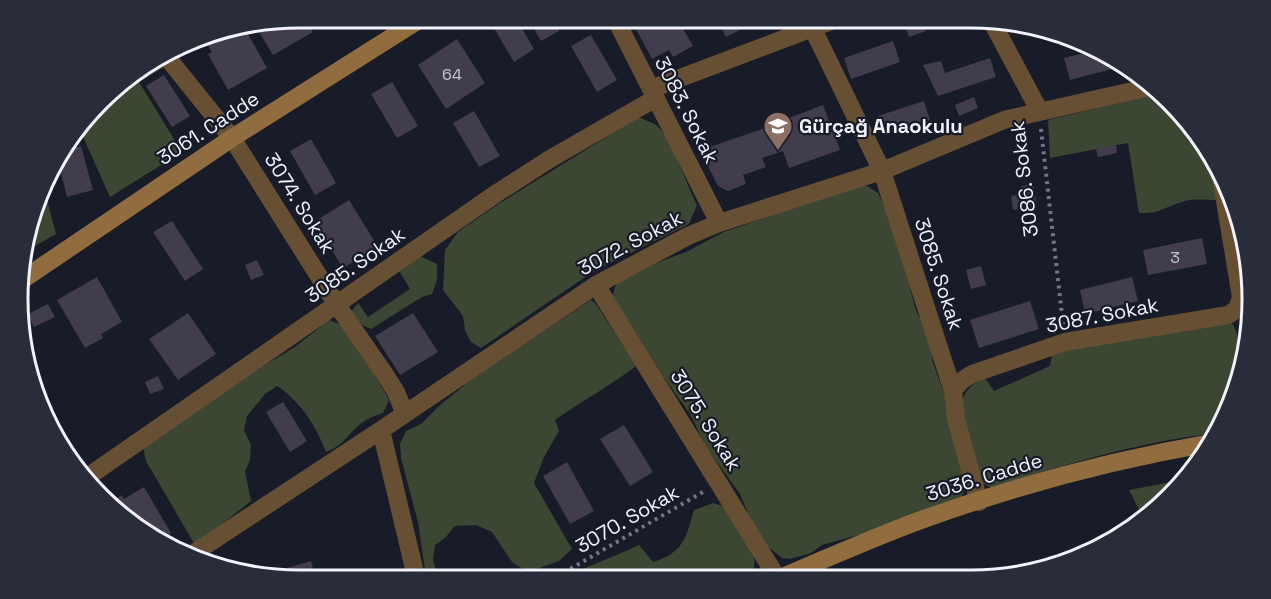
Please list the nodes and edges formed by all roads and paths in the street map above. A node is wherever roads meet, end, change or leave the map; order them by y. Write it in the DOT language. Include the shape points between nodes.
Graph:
graph roads {
  1 [pos="406,28"];
  2 [pos="620,28"];
  3 [pos="810,28"];
  4 [pos="812,28"];
  5 [pos="996,30"];
  6 [pos="170,61"];
  7 [pos="1141,89"];
  8 [pos="654,94"];
  9 [pos="1039,110"];
  10 [pos="232,138"];
  11 [pos="882,171"];
  12 [pos="1226,206"];
  13 [pos="718,223"];
  14 [pos="30,275"];
  15 [pos="596,285"];
  16 [pos="337,305"];
  17 [pos="1065,342"];
  18 [pos="953,391"];
  19 [pos="405,414"];
  20 [pos="381,430"];
  21 [pos="1200,445"];
  22 [pos="92,474"];
  23 [pos="719,483"];
  24 [pos="979,502"];
  25 [pos="198,551"];
  26 [pos="414,570"];
  27 [pos="568,570"];
  28 [pos="772,570"];
  29 [pos="800,570"];
  1 -- 10 [label="street, 3061. Cadde"];
  2 -- 8 [label="street, 3083. Sokak"];
  3 -- 8 [label="street, 3085. Sokak"];
  4 -- 11 [label="street, 3085. Sokak"];
  5 -- 9 [label="street, 3086. Sokak"];
  6 -- 10 [label="street, 3074. Sokak"];
  7 -- 9 [label="street, 3072. Sokak"];
  8 -- 13 [label="street, 3083. Sokak"];
  8 -- 16 [label="street, 3085. Sokak" via="521,177"];
  9 -- 11 [label="street, 3072. Sokak" via="1004,120"];
  9 -- 17 [label="path, 3086. Sokak"];
  10 -- 14 [label="street, 3061. Cadde"];
  10 -- 16 [label="street, 3074. Sokak"];
  11 -- 13 [label="street, 3072. Sokak"];
  11 -- 18 [label="street, 3085. Sokak"];
  12 -- 17 [label="street, 3087. Sokak" via="1241,297 1237,309 1228,315"];
  13 -- 15 [label="street, 3072. Sokak" via="654,252"];
  15 -- 19 [label="street, 3072. Sokak"];
  15 -- 23 [label="street, 3075. Sokak"];
  16 -- 19 [label="street, 3074. Sokak" via="396,392"];
  16 -- 22 [label="street, 3085. Sokak"];
  17 -- 18 [label="street, 3087. Sokak" via="972,374"];
  18 -- 24 [label="street" via="956,419"];
  19 -- 20 [label="street, 3072. Sokak"];
  20 -- 25 [label="street, 3072. Sokak"];
  20 -- 26 [label="street"];
  21 -- 24 [label="street, 3036. Cadde" via="1097,466"];
  23 -- 27 [label="path, 3070. Sokak"];
  23 -- 28 [label="street, 3075. Sokak"];
  24 -- 29 [label="street, 3036. Cadde" via="921,520"];
}
